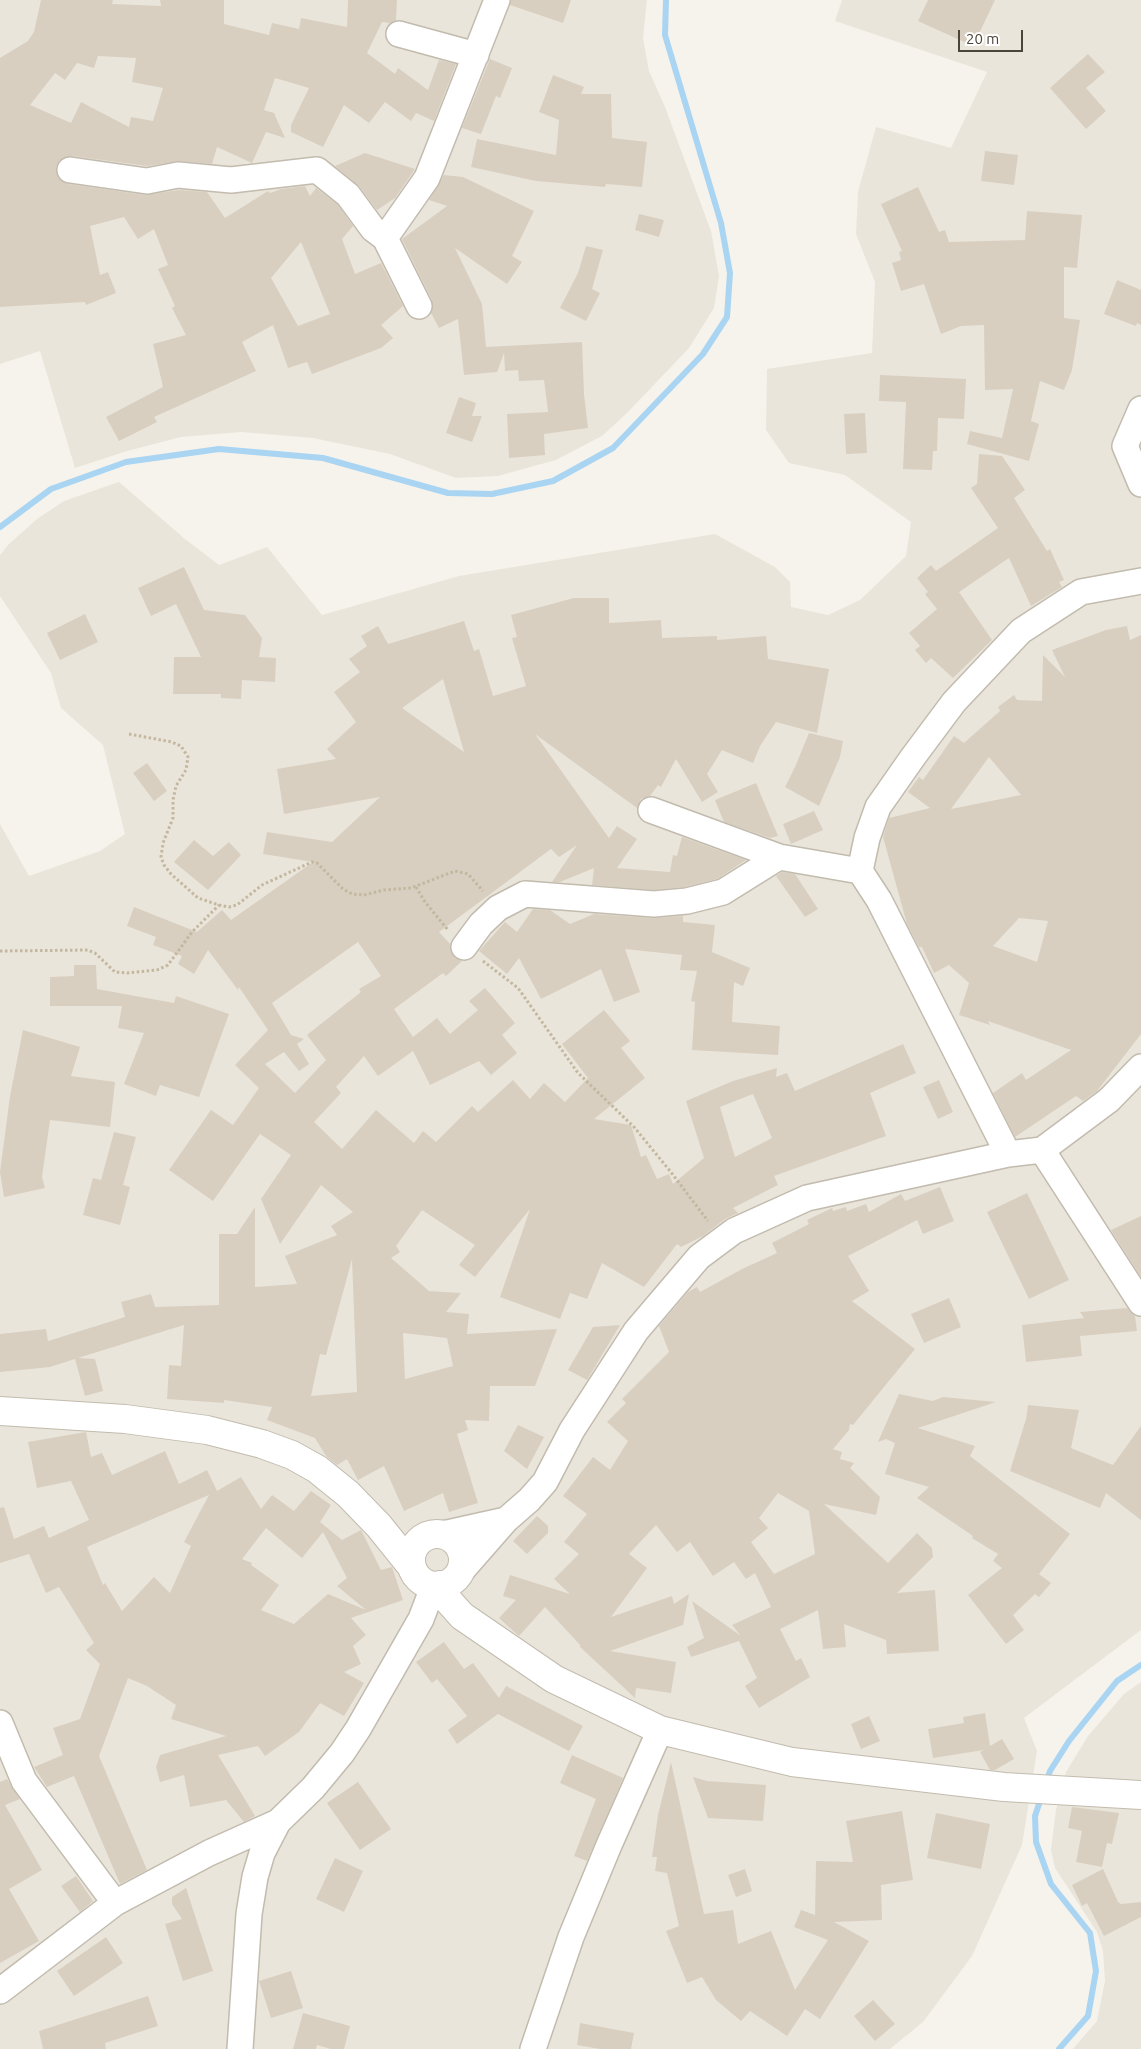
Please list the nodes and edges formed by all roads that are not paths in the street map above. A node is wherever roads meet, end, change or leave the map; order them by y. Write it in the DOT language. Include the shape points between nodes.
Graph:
graph roads {
  1 [pos="498,0"];
  2 [pos="399,34"];
  3 [pos="476,55"];
  4 [pos="70,170"];
  5 [pos="385,238"];
  6 [pos="418,306"];
  7 [pos="1141,409"];
  8 [pos="1141,484"];
  9 [pos="1141,581"];
  10 [pos="650,810"];
  11 [pos="779,857"];
  12 [pos="860,871"];
  13 [pos="464,947"];
  14 [pos="1141,1067"];
  15 [pos="1042,1150"];
  16 [pos="1008,1154"];
  17 [pos="1141,1303"];
  18 [pos="0,1411"];
  19 [pos="506,1520"];
  20 [pos="379,1526"];
  21 [pos="435,1535"];
  22 [pos="412,1567"];
  23 [pos="444,1582"];
  24 [pos="462,1616"];
  25 [pos="421,1619"];
  26 [pos="0,1723"];
  27 [pos="660,1730"];
  28 [pos="1141,1794"];
  29 [pos="278,1822"];
  30 [pos="115,1903"];
  31 [pos="0,1991"];
  32 [pos="240,2049"];
  33 [pos="533,2049"];
  1 -- 3 [label="street"];
  2 -- 3 [label="street"];
  3 -- 5 [label="street" via="427,178"];
  4 -- 5 [label="street" via="147,181 178,175 231,180 317,170 348,196 373,229"];
  5 -- 6 [label="street"];
  7 -- 8 [label="street" via="1125,446"];
  9 -- 12 [label="street" via="1081,592 1022,631 954,702 878,807"];
  10 -- 11 [label="street"];
  11 -- 12 [label="street"];
  11 -- 13 [label="street" via="723,892 687,901 654,904 525,894 498,908"];
  12 -- 16 [label="street" via="884,909"];
  14 -- 15 [label="street" via="1109,1100"];
  15 -- 16 [label="street"];
  15 -- 17 [label="street"];
  16 -- 19 [label="street" via="806,1198 734,1230 699,1257 636,1330 572,1430 545,1482"];
  18 -- 20 [label="street" via="125,1418 207,1430 262,1444 292,1455 316,1469 348,1494"];
  19 -- 21 [label="street"];
  19 -- 23 [label="street"];
  20 -- 21 [label="street" via="406,1535"];
  20 -- 22 [label="street"];
  21 -- 22 [label="street" via="414,1547"];
  21 -- 23 [label="street" via="451,1538 462,1552 463,1560"];
  22 -- 23 [label="street" via="418,1578"];
  23 -- 24 [label="street" via="444,1597"];
  23 -- 25 [label="street"];
  24 -- 25 [label="street" via="443,1610"];
  24 -- 27 [label="street" via="554,1679"];
  25 -- 29 [label="street" via="342,1753"];
  26 -- 30 [label="street" via="24,1781"];
  27 -- 28 [label="street" via="792,1762 1029,1789"];
  27 -- 33 [label="street" via="571,1937"];
  29 -- 30 [label="street" via="209,1853"];
  29 -- 32 [label="street" via="262,1853 255,1877 249,1914"];
  30 -- 31 [label="street"];
}
